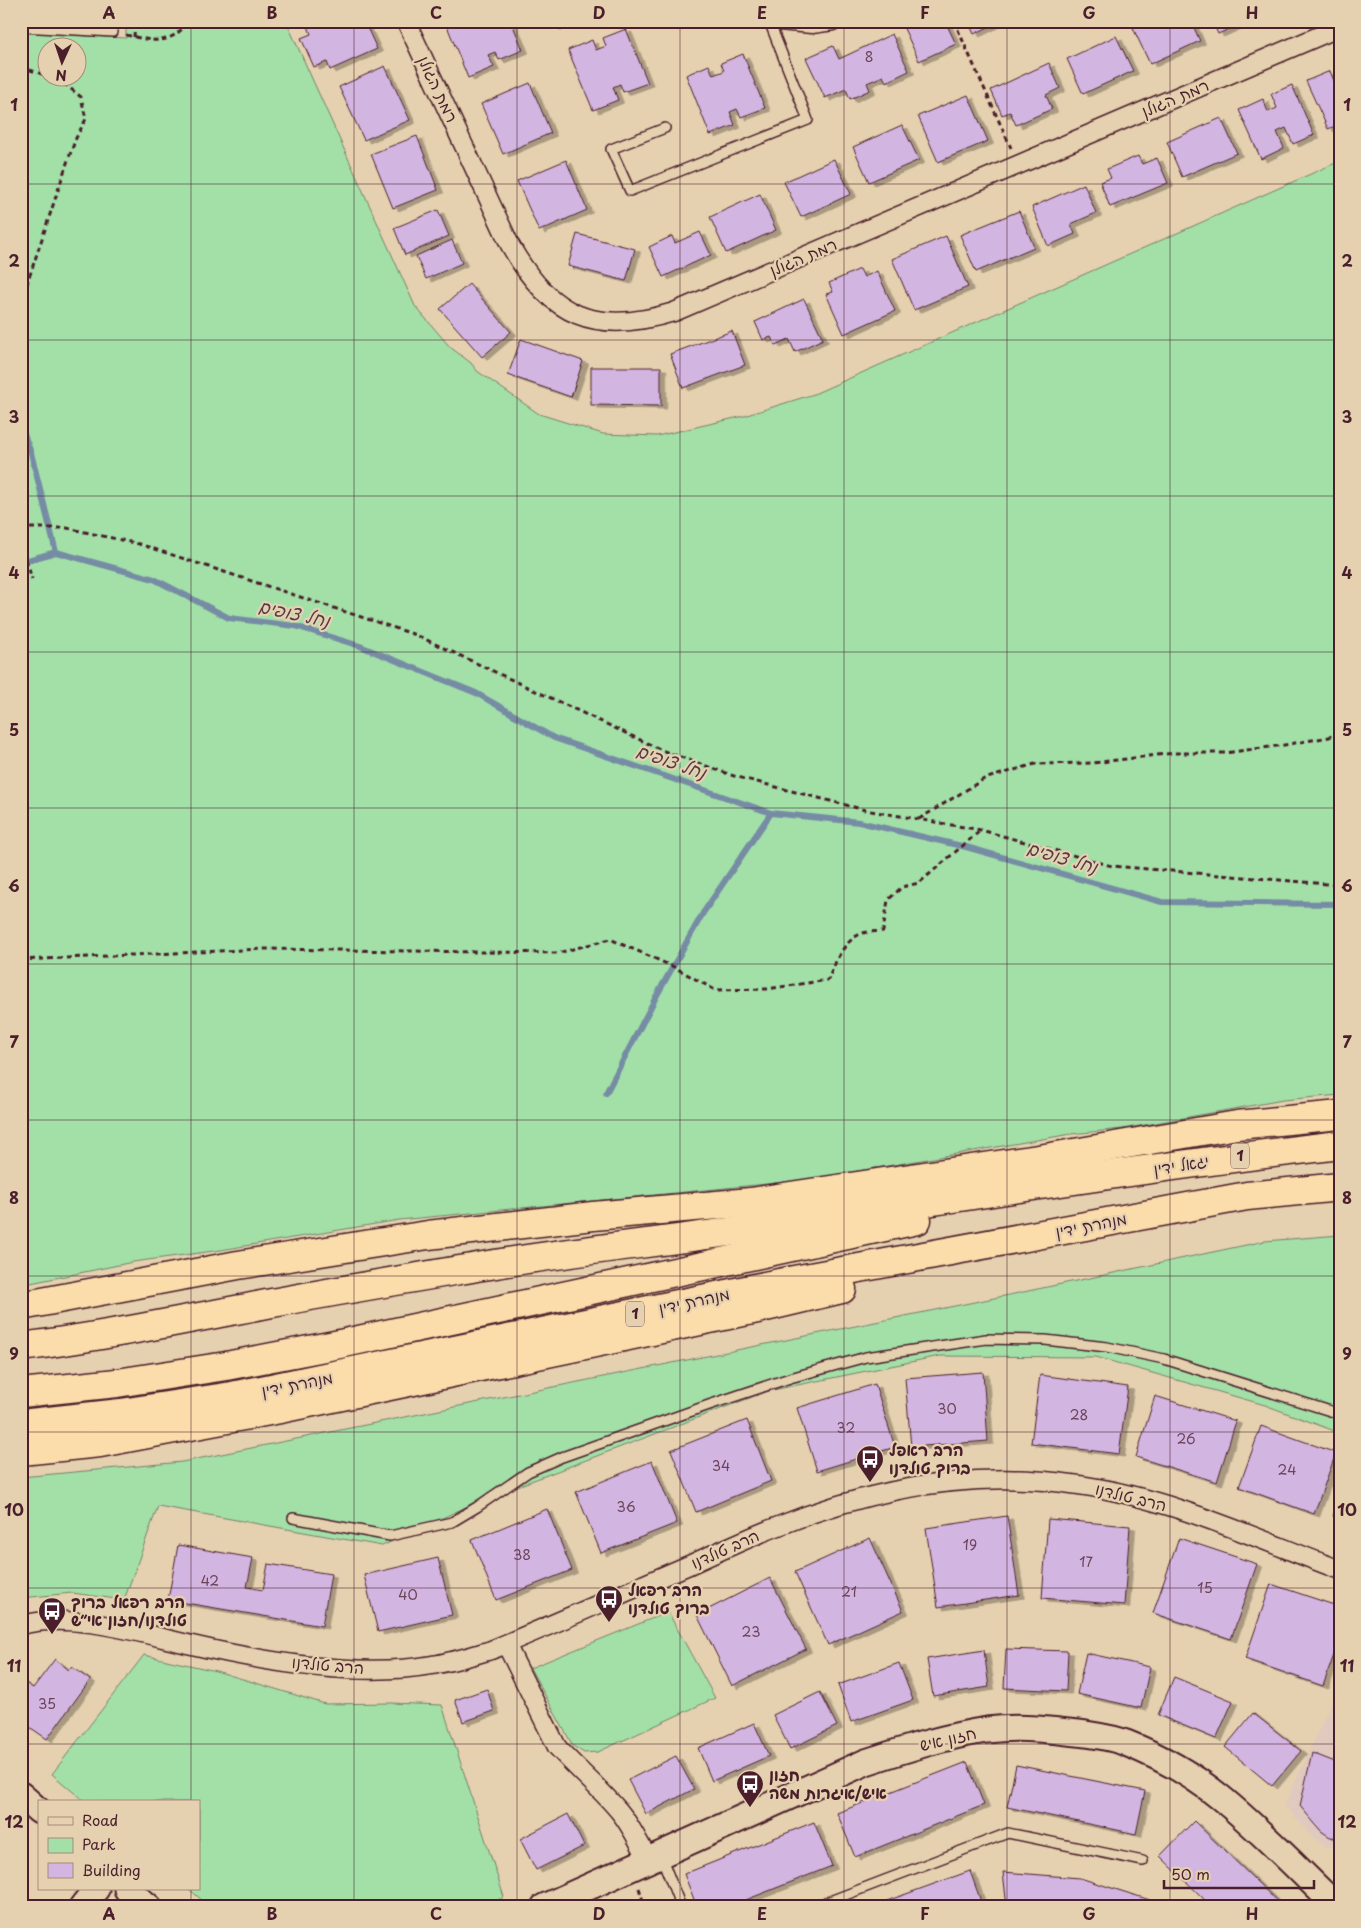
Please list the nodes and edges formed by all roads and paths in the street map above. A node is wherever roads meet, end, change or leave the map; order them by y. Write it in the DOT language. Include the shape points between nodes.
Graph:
graph roads {
  1 [pos="135,21"];
  2 [pos="189,21"];
  3 [pos="406,21"];
  4 [pos="560,21"];
  5 [pos="569,21"];
  6 [pos="769,21"];
  7 [pos="780,21"];
  8 [pos="833,21"];
  9 [pos="954,21"];
  10 [pos="21,27"];
  11 [pos="1340,27"];
  12 [pos="113,32"];
  13 [pos="134,37"];
  14 [pos="21,66"];
  15 [pos="38,73"];
  16 [pos="70,88"];
  17 [pos="664,128"];
  18 [pos="1018,165"];
  19 [pos="21,302"];
  20 [pos="21,528"];
  21 [pos="21,543"];
  22 [pos="32,579"];
  23 [pos="1340,733"];
  24 [pos="919,819"];
  25 [pos="982,830"];
  26 [pos="1340,885"];
  27 [pos="21,960"];
  28 [pos="1340,1115"];
  29 [pos="1340,1145"];
  30 [pos="1141,1172"];
  31 [pos="1340,1187"];
  32 [pos="1247,1196"];
  33 [pos="21,1306"];
  34 [pos="21,1347"];
  35 [pos="21,1393"];
  36 [pos="1340,1414"];
  37 [pos="21,1424"];
  38 [pos="21,1452"];
  39 [pos="293,1518"];
  40 [pos="1340,1570"];
  41 [pos="21,1625"];
  42 [pos="506,1644"];
  43 [pos="21,1795"];
  44 [pos="38,1810"];
  45 [pos="655,1858"];
  46 [pos="1142,1861"];
  47 [pos="95,1890"];
  48 [pos="128,1890"];
  49 [pos="1334,1900"];
  50 [pos="82,1907"];
  51 [pos="149,1907"];
  52 [pos="544,1907"];
  53 [pos="681,1907"];
  54 [pos="814,1907"];
  1 -- 13 [label="path"];
  2 -- 13 [label="path" via="168,40"];
  3 -- 18 [label="street, רמת הגולן" via="524,269 552,300 572,313 588,318 634,322 674,312"];
  4 -- 5 [label="lane" via="562,24"];
  6 -- 17 [label="lane" via="808,120 630,191 611,149"];
  7 -- 8 [label="street" via="812,24"];
  9 -- 18 [label="path"];
  10 -- 12 [label="lane"];
  11 -- 18 [label="street, רמת הגולן"];
  12 -- 13 [label="path"];
  14 -- 15 [label="path"];
  16 -- 19 [label="path" via="81,97 86,119 67,163"];
  20 -- 24 [label="path" via="67,528 139,544 416,635 664,751 734,776 865,810"];
  21 -- 22 [label="path"];
  23 -- 24 [label="path" via="1224,753 1174,753 1093,763 1035,764 984,779"];
  24 -- 25 [label="path"];
  25 -- 26 [label="path" via="1112,866"];
  25 -- 27 [label="path" via="920,883 902,887 888,900 883,931 863,933 851,942 838,956 828,980 767,989 715,990 674,967 610,939 558,953 264,949"];
  28 -- 33 [label="highway" via="1237,1125 751,1202 593,1216 419,1237 238,1265"];
  29 -- 30 [label="highway, יגאל ידין / 1" via="1232,1157"];
  30 -- 34 [label="highway" via="488,1265 90,1338"];
  30 -- 35 [label="highway, מנהרת ידין / 1" via="283,1355 117,1383"];
  31 -- 32 [label="highway, 1"];
  32 -- 37 [label="highway, מנהרת ידין / 1" via="789,1281 241,1394 121,1413"];
  32 -- 38 [label="highway" via="781,1303 280,1409 100,1443"];
  36 -- 39 [label="lane" via="1164,1359 1108,1347 1045,1340 986,1339 866,1357 718,1402 537,1468 452,1522 390,1536"];
  40 -- 42 [label="street, הרב טולדנו" via="1202,1517 1121,1493 1042,1480 960,1480 873,1495 776,1526"];
  41 -- 42 [label="street, הרב טולדנו" via="56,1621 85,1623 272,1660 340,1668 431,1665"];
  42 -- 45 [label="street" via="557,1747 620,1812"];
  43 -- 44 [label="street"];
  45 -- 49 [label="street, חזון איש" via="866,1762 955,1736 1030,1728 1125,1742 1195,1779 1254,1826"];
  45 -- 52 [label="street, חזון איש"];
  45 -- 53 [label="lane"];
  46 -- 54 [label="lane" via="1008,1833"];
  47 -- 50 [label="street"];
  48 -- 51 [label="street"];
}
